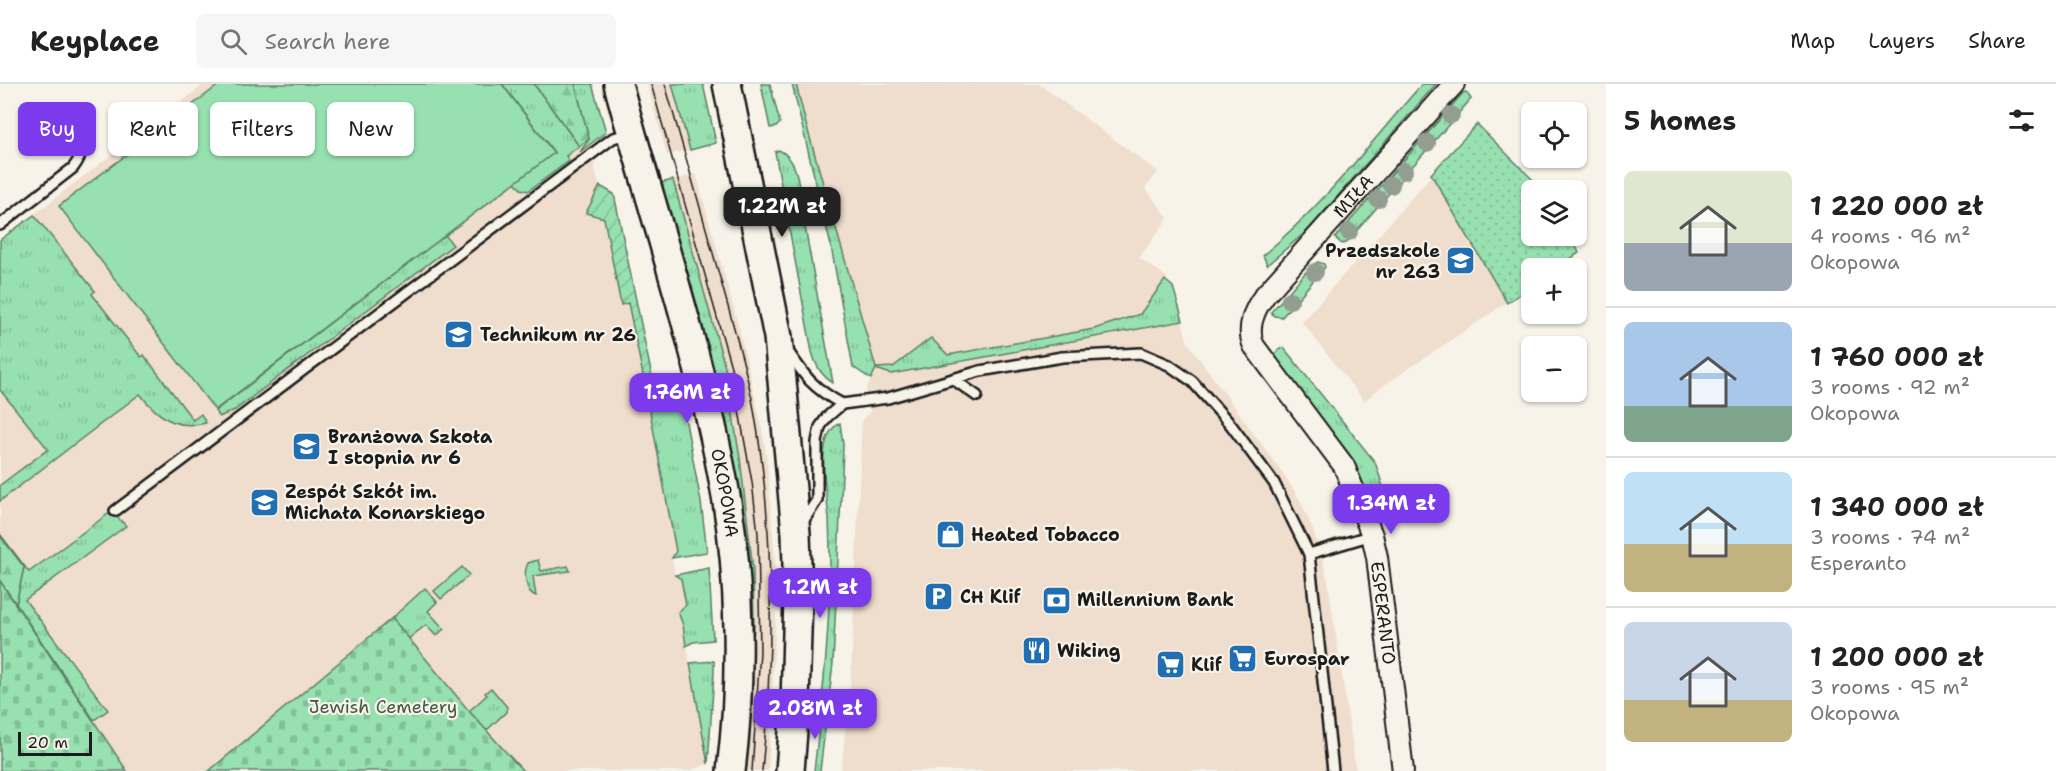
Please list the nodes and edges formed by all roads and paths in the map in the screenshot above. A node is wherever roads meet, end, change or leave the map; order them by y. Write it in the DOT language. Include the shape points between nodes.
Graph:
graph roads {
  1 [pos="618,84"];
  2 [pos="727,84"];
  3 [pos="1454,84"];
  4 [pos="632,134"];
  5 [pos="81,156"];
  6 [pos="0,225"];
  7 [pos="778,337"];
  8 [pos="1254,346"];
  9 [pos="953,379"];
  10 [pos="977,396"];
  11 [pos="842,404"];
  12 [pos="115,511"];
  13 [pos="796,533"];
  14 [pos="1371,535"];
  15 [pos="1309,554"];
  16 [pos="731,771"];
  17 [pos="790,771"];
  18 [pos="1333,771"];
  19 [pos="1404,771"];
  1 -- 4 [label="main road, OKOPOWA"];
  2 -- 7 [label="main road"];
  3 -- 8 [label="street, MIŁA" via="1257,306 1252,322"];
  4 -- 12 [label="lane" via="613,138"];
  4 -- 16 [label="main road, OKOPOWA" via="694,353 724,486 737,614"];
  5 -- 6 [label="lane" via="73,168"];
  7 -- 11 [label="lane" via="807,379"];
  7 -- 13 [label="main road"];
  8 -- 14 [label="street, ESPERANTO" via="1344,466"];
  9 -- 10 [label="lane"];
  9 -- 11 [label="lane" via="888,398"];
  9 -- 15 [label="lane" via="1062,357 1141,353 1169,365 1192,381 1232,425 1274,483"];
  11 -- 13 [label="lane" via="820,427 817,500"];
  13 -- 17 [label="main road" via="798,597"];
  14 -- 15 [label="lane"];
  14 -- 19 [label="street, ESPERANTO"];
  15 -- 18 [label="lane"];
}
